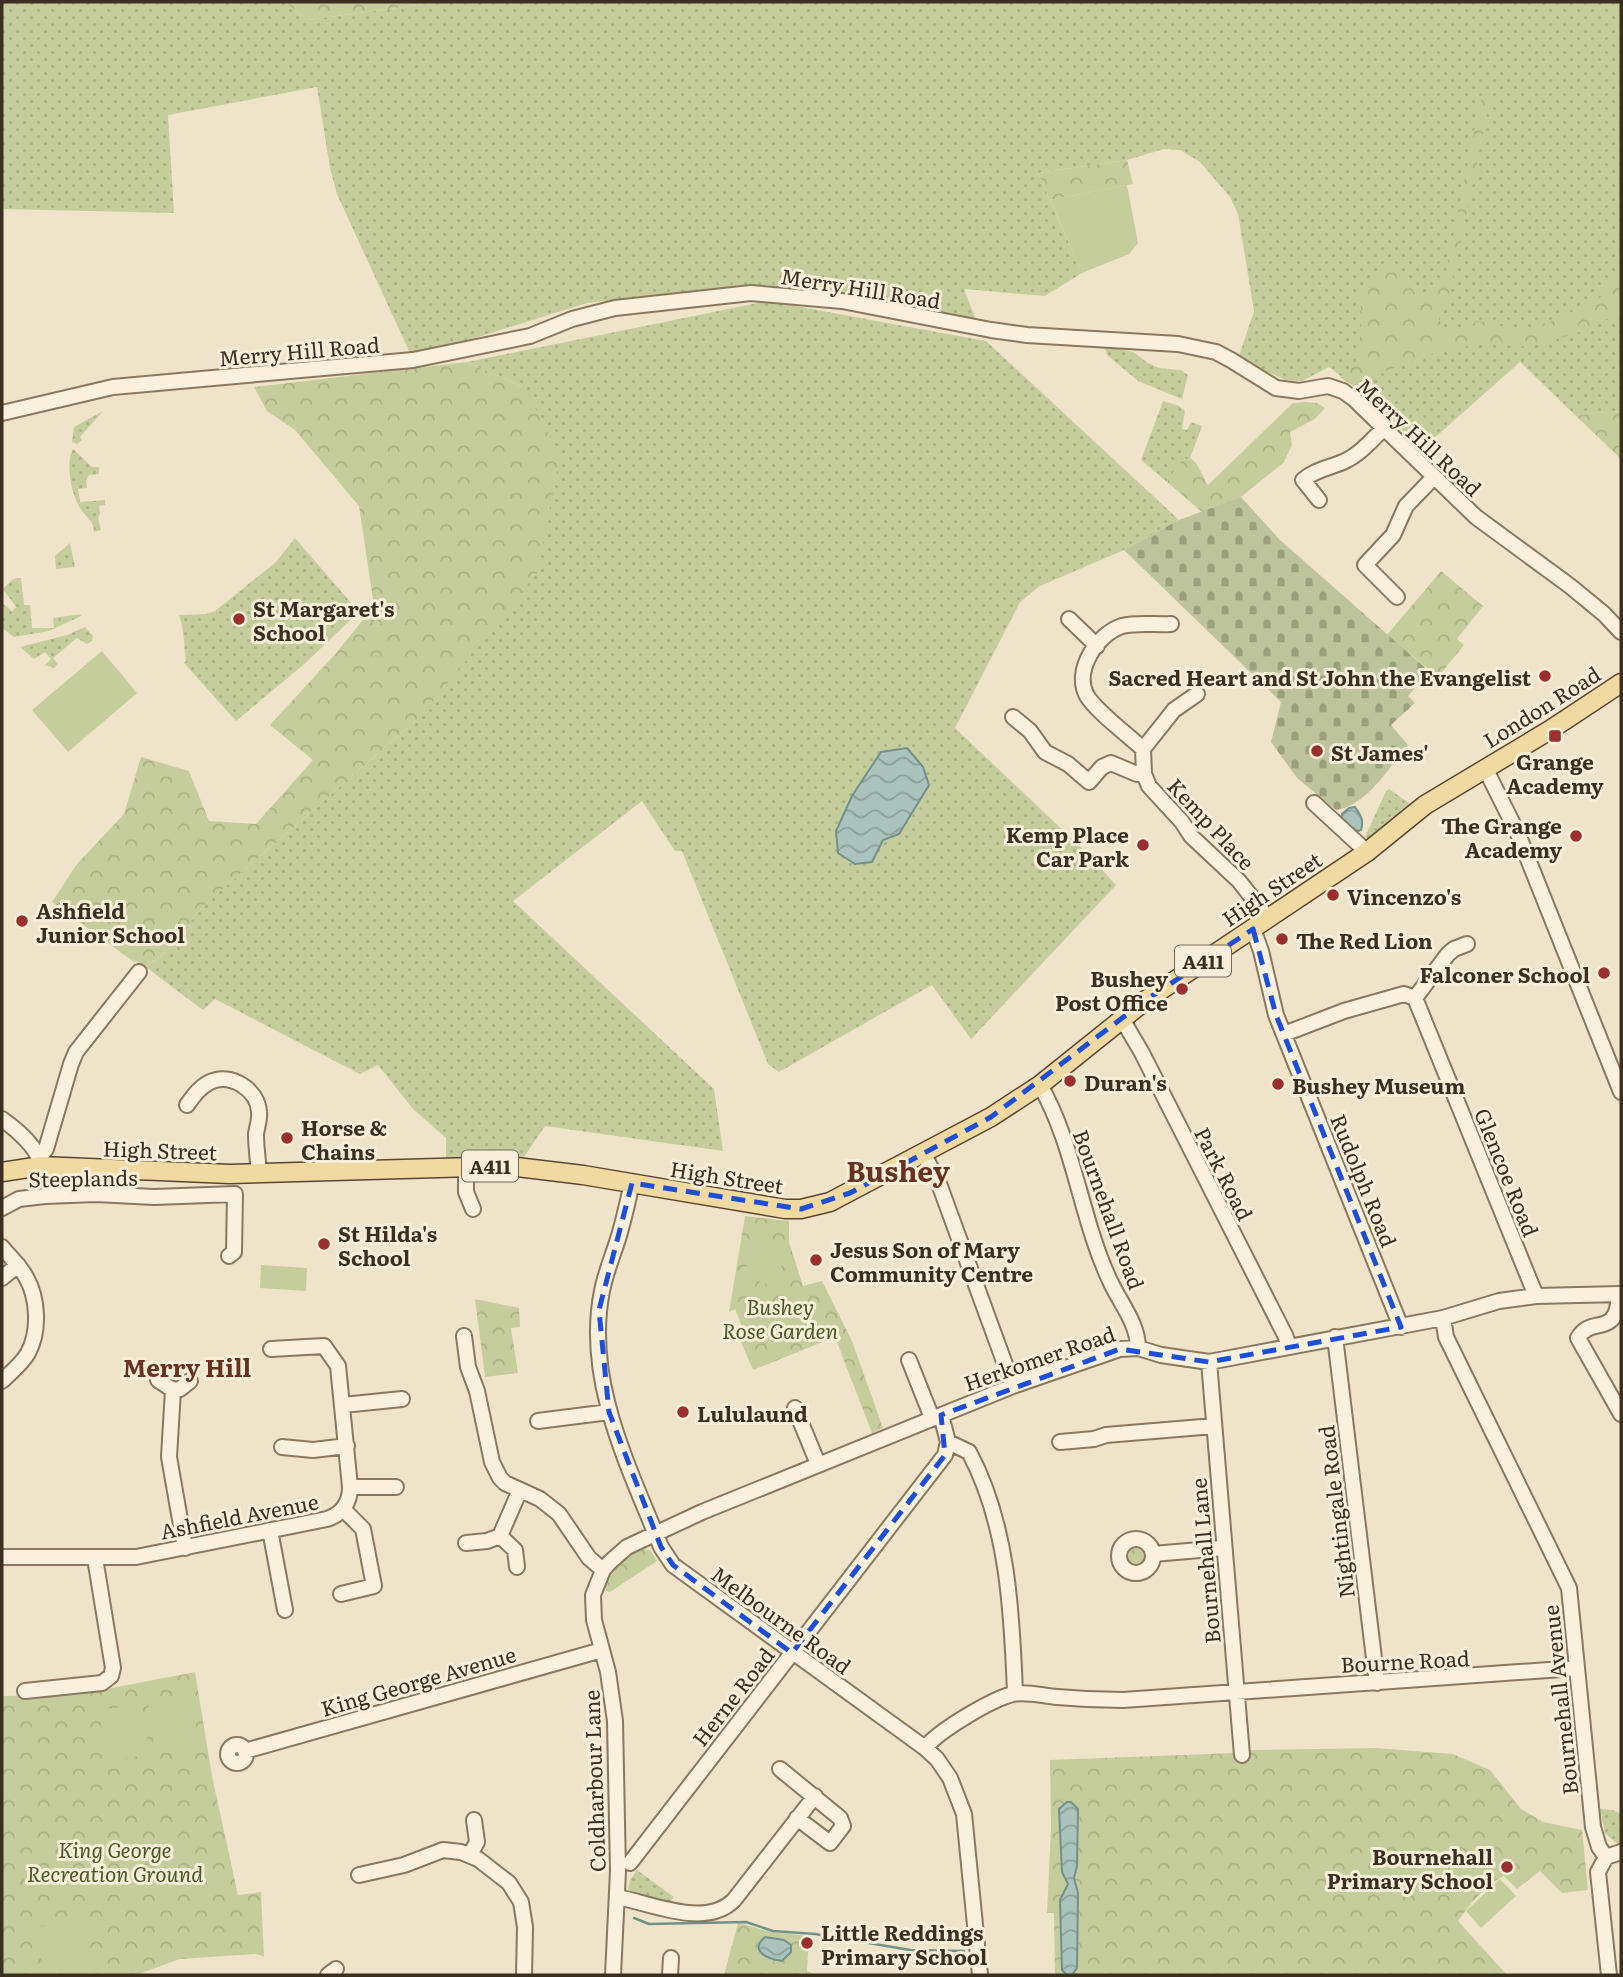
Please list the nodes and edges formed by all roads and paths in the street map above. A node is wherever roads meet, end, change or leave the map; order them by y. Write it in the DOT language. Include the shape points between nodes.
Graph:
graph roads {
  1 [pos="2,413"];
  2 [pos="1384,428"];
  3 [pos="1434,477"];
  4 [pos="1319,500"];
  5 [pos="1397,597"];
  6 [pos="1069,619"];
  7 [pos="1171,624"];
  8 [pos="1621,632"];
  9 [pos="1097,646"];
  10 [pos="1621,683"];
  11 [pos="1198,694"];
  12 [pos="1013,716"];
  13 [pos="1143,749"];
  14 [pos="1485,768"];
  15 [pos="1144,774"];
  16 [pos="1314,803"];
  17 [pos="1367,852"];
  18 [pos="1260,923"];
  19 [pos="1467,944"];
  20 [pos="139,972"];
  21 [pos="1415,998"];
  22 [pos="1122,1019"];
  23 [pos="1284,1034"];
  24 [pos="1040,1085"];
  25 [pos="1621,1092"];
  26 [pos="187,1105"];
  27 [pos="2,1119"];
  28 [pos="923,1153"];
  29 [pos="40,1162"];
  30 [pos="466,1166"];
  31 [pos="2,1172"];
  32 [pos="169,1172"];
  33 [pos="258,1173"];
  34 [pos="632,1183"];
  35 [pos="168,1197"];
  36 [pos="2,1208"];
  37 [pos="473,1209"];
  38 [pos="2,1247"];
  39 [pos="229,1256"];
  40 [pos="18,1265"];
  41 [pos="2,1278"];
  42 [pos="1620,1294"];
  43 [pos="1536,1296"];
  44 [pos="1443,1318"];
  45 [pos="1401,1327"];
  46 [pos="464,1336"];
  47 [pos="1335,1337"];
  48 [pos="1289,1346"];
  49 [pos="1138,1348"];
  50 [pos="271,1349"];
  51 [pos="909,1360"];
  52 [pos="1209,1362"];
  53 [pos="158,1380"];
  54 [pos="2,1381"];
  55 [pos="190,1381"];
  56 [pos="1013,1386"];
  57 [pos="173,1390"];
  58 [pos="402,1398"];
  59 [pos="343,1405"];
  60 [pos="795,1408"];
  61 [pos="610,1412"];
  62 [pos="1621,1414"];
  63 [pos="936,1417"];
  64 [pos="1104,1419"];
  65 [pos="538,1420"];
  66 [pos="1214,1426"];
  67 [pos="1106,1435"];
  68 [pos="1060,1442"];
  69 [pos="948,1443"];
  70 [pos="347,1446"];
  71 [pos="282,1447"];
  72 [pos="818,1464"];
  73 [pos="350,1487"];
  74 [pos="396,1487"];
  75 [pos="520,1490"];
  76 [pos="343,1509"];
  77 [pos="270,1530"];
  78 [pos="656,1534"];
  79 [pos="500,1536"];
  80 [pos="466,1543"];
  81 [pos="185,1548"];
  82 [pos="1223,1548"];
  83 [pos="1153,1554"];
  84 [pos="2,1557"];
  85 [pos="95,1558"];
  86 [pos="517,1567"];
  87 [pos="603,1570"];
  88 [pos="341,1594"];
  89 [pos="285,1610"];
  90 [pos="602,1650"];
  91 [pos="792,1653"];
  92 [pos="1577,1668"];
  93 [pos="1377,1683"];
  94 [pos="1236,1690"];
  95 [pos="25,1692"];
  96 [pos="1015,1693"];
  97 [pos="925,1748"];
  98 [pos="246,1751"];
  99 [pos="1241,1755"];
  100 [pos="780,1769"];
  101 [pos="814,1796"];
  102 [pos="797,1818"];
  103 [pos="474,1820"];
  104 [pos="1621,1852"];
  105 [pos="470,1855"];
  106 [pos="1606,1857"];
  107 [pos="630,1863"];
  108 [pos="359,1875"];
  109 [pos="617,1897"];
  110 [pos="671,1958"];
  111 [pos="524,1975"];
  112 [pos="613,1975"];
  113 [pos="670,1975"];
  114 [pos="980,1975"];
  115 [pos="1609,1975"];
  1 -- 2 [label="street, Merry Hill Road" via="113,387 413,360 530,336 615,308 751,293 842,301 1027,335 1200,349 1231,359 1276,388 1335,387"];
  2 -- 3 [label="street, Merry Hill Road"];
  2 -- 4 [label="street" via="1351,457 1303,480"];
  3 -- 5 [label="street" via="1406,506 1393,535 1365,565"];
  3 -- 8 [label="street, Merry Hill Road" via="1476,517 1570,586"];
  6 -- 9 [label="street"];
  7 -- 9 [label="street" via="1124,626"];
  9 -- 13 [label="street" via="1082,671 1085,691 1095,706"];
  10 -- 14 [label="main road, London Road / A411"];
  11 -- 13 [label="street" via="1174,710"];
  12 -- 15 [label="street" via="1045,752 1089,782 1111,763"];
  13 -- 15 [label="street, Kemp Place"];
  14 -- 17 [label="main road, High Street / A411" via="1425,805"];
  14 -- 25 [label="street" via="1518,834"];
  15 -- 18 [label="street, Kemp Place" via="1191,836 1238,881"];
  16 -- 17 [label="street"];
  17 -- 18 [label="main road, High Street / A411"];
  18 -- 22 [label="main road, High Street / A411"];
  18 -- 23 [label="street, Rudolph Road" via="1261,951"];
  19 -- 21 [label="street" via="1448,954"];
  20 -- 29 [label="street" via="76,1052"];
  21 -- 23 [label="street" via="1404,994"];
  21 -- 43 [label="street, Glencoe Road"];
  22 -- 24 [label="main road, High Street / A411"];
  22 -- 48 [label="street, Park Road"];
  23 -- 45 [label="street, Rudolph Road"];
  24 -- 28 [label="main road, High Street / A411"];
  24 -- 49 [label="street, Bournehall Road" via="1057,1121 1098,1251 1135,1328"];
  26 -- 33 [label="street" via="215,1080 232,1080 247,1088 259,1112"];
  27 -- 29 [label="street"];
  28 -- 34 [label="main road, High Street / A411" via="850,1193 801,1209"];
  28 -- 56 [label="street" via="938,1181"];
  29 -- 31 [label="main road, A411"];
  29 -- 32 [label="main road, High Street / A411"];
  30 -- 33 [label="main road, High Street / A411"];
  30 -- 34 [label="main road, High Street / A411" via="508,1166"];
  30 -- 37 [label="street" via="466,1192"];
  32 -- 33 [label="main road, High Street / A411"];
  32 -- 35 [label="street, Steeplands"];
  34 -- 61 [label="street, Melbourne Road" via="599,1310 602,1374"];
  35 -- 36 [label="street, Steeplands" via="45,1196 19,1199"];
  35 -- 39 [label="street, Steeplands" via="234,1194 234,1252"];
  38 -- 40 [label="street"];
  40 -- 41 [label="street"];
  40 -- 54 [label="street" via="32,1290 35,1334 24,1360"];
  42 -- 43 [label="street, Herkomer Road"];
  42 -- 62 [label="street" via="1614,1318 1587,1329 1578,1342"];
  43 -- 44 [label="street, Herkomer Road" via="1499,1301"];
  44 -- 45 [label="street, Herkomer Road"];
  44 -- 92 [label="street, Bournehall Avenue" via="1457,1362 1569,1588"];
  45 -- 47 [label="street, Herkomer Road"];
  46 -- 75 [label="street" via="492,1462 500,1478"];
  47 -- 48 [label="street, Herkomer Road"];
  47 -- 93 [label="street, Nightingale Road"];
  48 -- 52 [label="street, Herkomer Road"];
  49 -- 52 [label="street, Herkomer Road"];
  49 -- 56 [label="street, Herkomer Road" via="1120,1349"];
  50 -- 59 [label="street, Ashfield Avenue" via="324,1346 338,1366"];
  51 -- 63 [label="street"];
  52 -- 66 [label="street, Bournehall Lane"];
  53 -- 57 [label="street"];
  55 -- 57 [label="street"];
  56 -- 63 [label="street, Herkomer Road"];
  57 -- 81 [label="street" via="169,1457"];
  58 -- 59 [label="street"];
  59 -- 70 [label="street, Ashfield Avenue"];
  60 -- 72 [label="street"];
  61 -- 65 [label="street"];
  61 -- 78 [label="street, Melbourne Road"];
  63 -- 69 [label="street"];
  63 -- 72 [label="street, Herkomer Road"];
  64 -- 67 [label="street"];
  66 -- 67 [label="street"];
  66 -- 82 [label="street, Bournehall Lane"];
  67 -- 68 [label="street"];
  69 -- 91 [label="street, Herne Road" via="946,1455"];
  69 -- 96 [label="street" via="969,1452 993,1517 1010,1598"];
  70 -- 71 [label="street"];
  70 -- 73 [label="street, Ashfield Avenue"];
  72 -- 78 [label="street, Herkomer Road"];
  73 -- 74 [label="street"];
  73 -- 76 [label="street, Ashfield Avenue"];
  75 -- 79 [label="street"];
  75 -- 87 [label="street" via="559,1514 589,1558"];
  76 -- 77 [label="street, Ashfield Avenue" via="327,1519"];
  76 -- 88 [label="street" via="363,1529 374,1586"];
  77 -- 81 [label="street, Ashfield Avenue"];
  77 -- 89 [label="street"];
  78 -- 87 [label="street" via="627,1547"];
  78 -- 91 [label="street, Melbourne Road" via="673,1564"];
  79 -- 80 [label="street"];
  79 -- 86 [label="street" via="515,1550"];
  81 -- 85 [label="street, Ashfield Avenue" via="136,1557"];
  82 -- 83 [label="street"];
  82 -- 94 [label="street, Bournehall Lane"];
  84 -- 85 [label="street, Ashfield Avenue"];
  85 -- 95 [label="street" via="111,1676 102,1683"];
  87 -- 90 [label="street, Coldharbour Lane" via="593,1595"];
  90 -- 98 [label="street, King George Avenue"];
  90 -- 109 [label="street, Coldharbour Lane" via="615,1721"];
  91 -- 97 [label="street, Melbourne Road"];
  91 -- 107 [label="street, Herne Road"];
  92 -- 93 [label="street, Bourne Road"];
  92 -- 106 [label="street, Bournehall Avenue" via="1593,1827"];
  93 -- 94 [label="street, Bourne Road"];
  94 -- 96 [label="street" via="1123,1700"];
  94 -- 99 [label="street, Bournehall Lane"];
  96 -- 97 [label="street" via="947,1728"];
  97 -- 114 [label="street, Melbourne Road" via="950,1778 960,1800"];
  100 -- 101 [label="street"];
  101 -- 102 [label="street"];
  101 -- 102 [label="street" via="840,1818 840,1832 831,1843"];
  102 -- 109 [label="street" via="734,1900 715,1913 671,1910"];
  103 -- 105 [label="street" via="477,1842"];
  104 -- 106 [label="street"];
  105 -- 108 [label="street" via="443,1850"];
  105 -- 111 [label="street" via="509,1883 521,1902"];
  106 -- 115 [label="street" via="1598,1872"];
  109 -- 112 [label="street, Coldharbour Lane"];
  110 -- 113 [label="street"];
}
